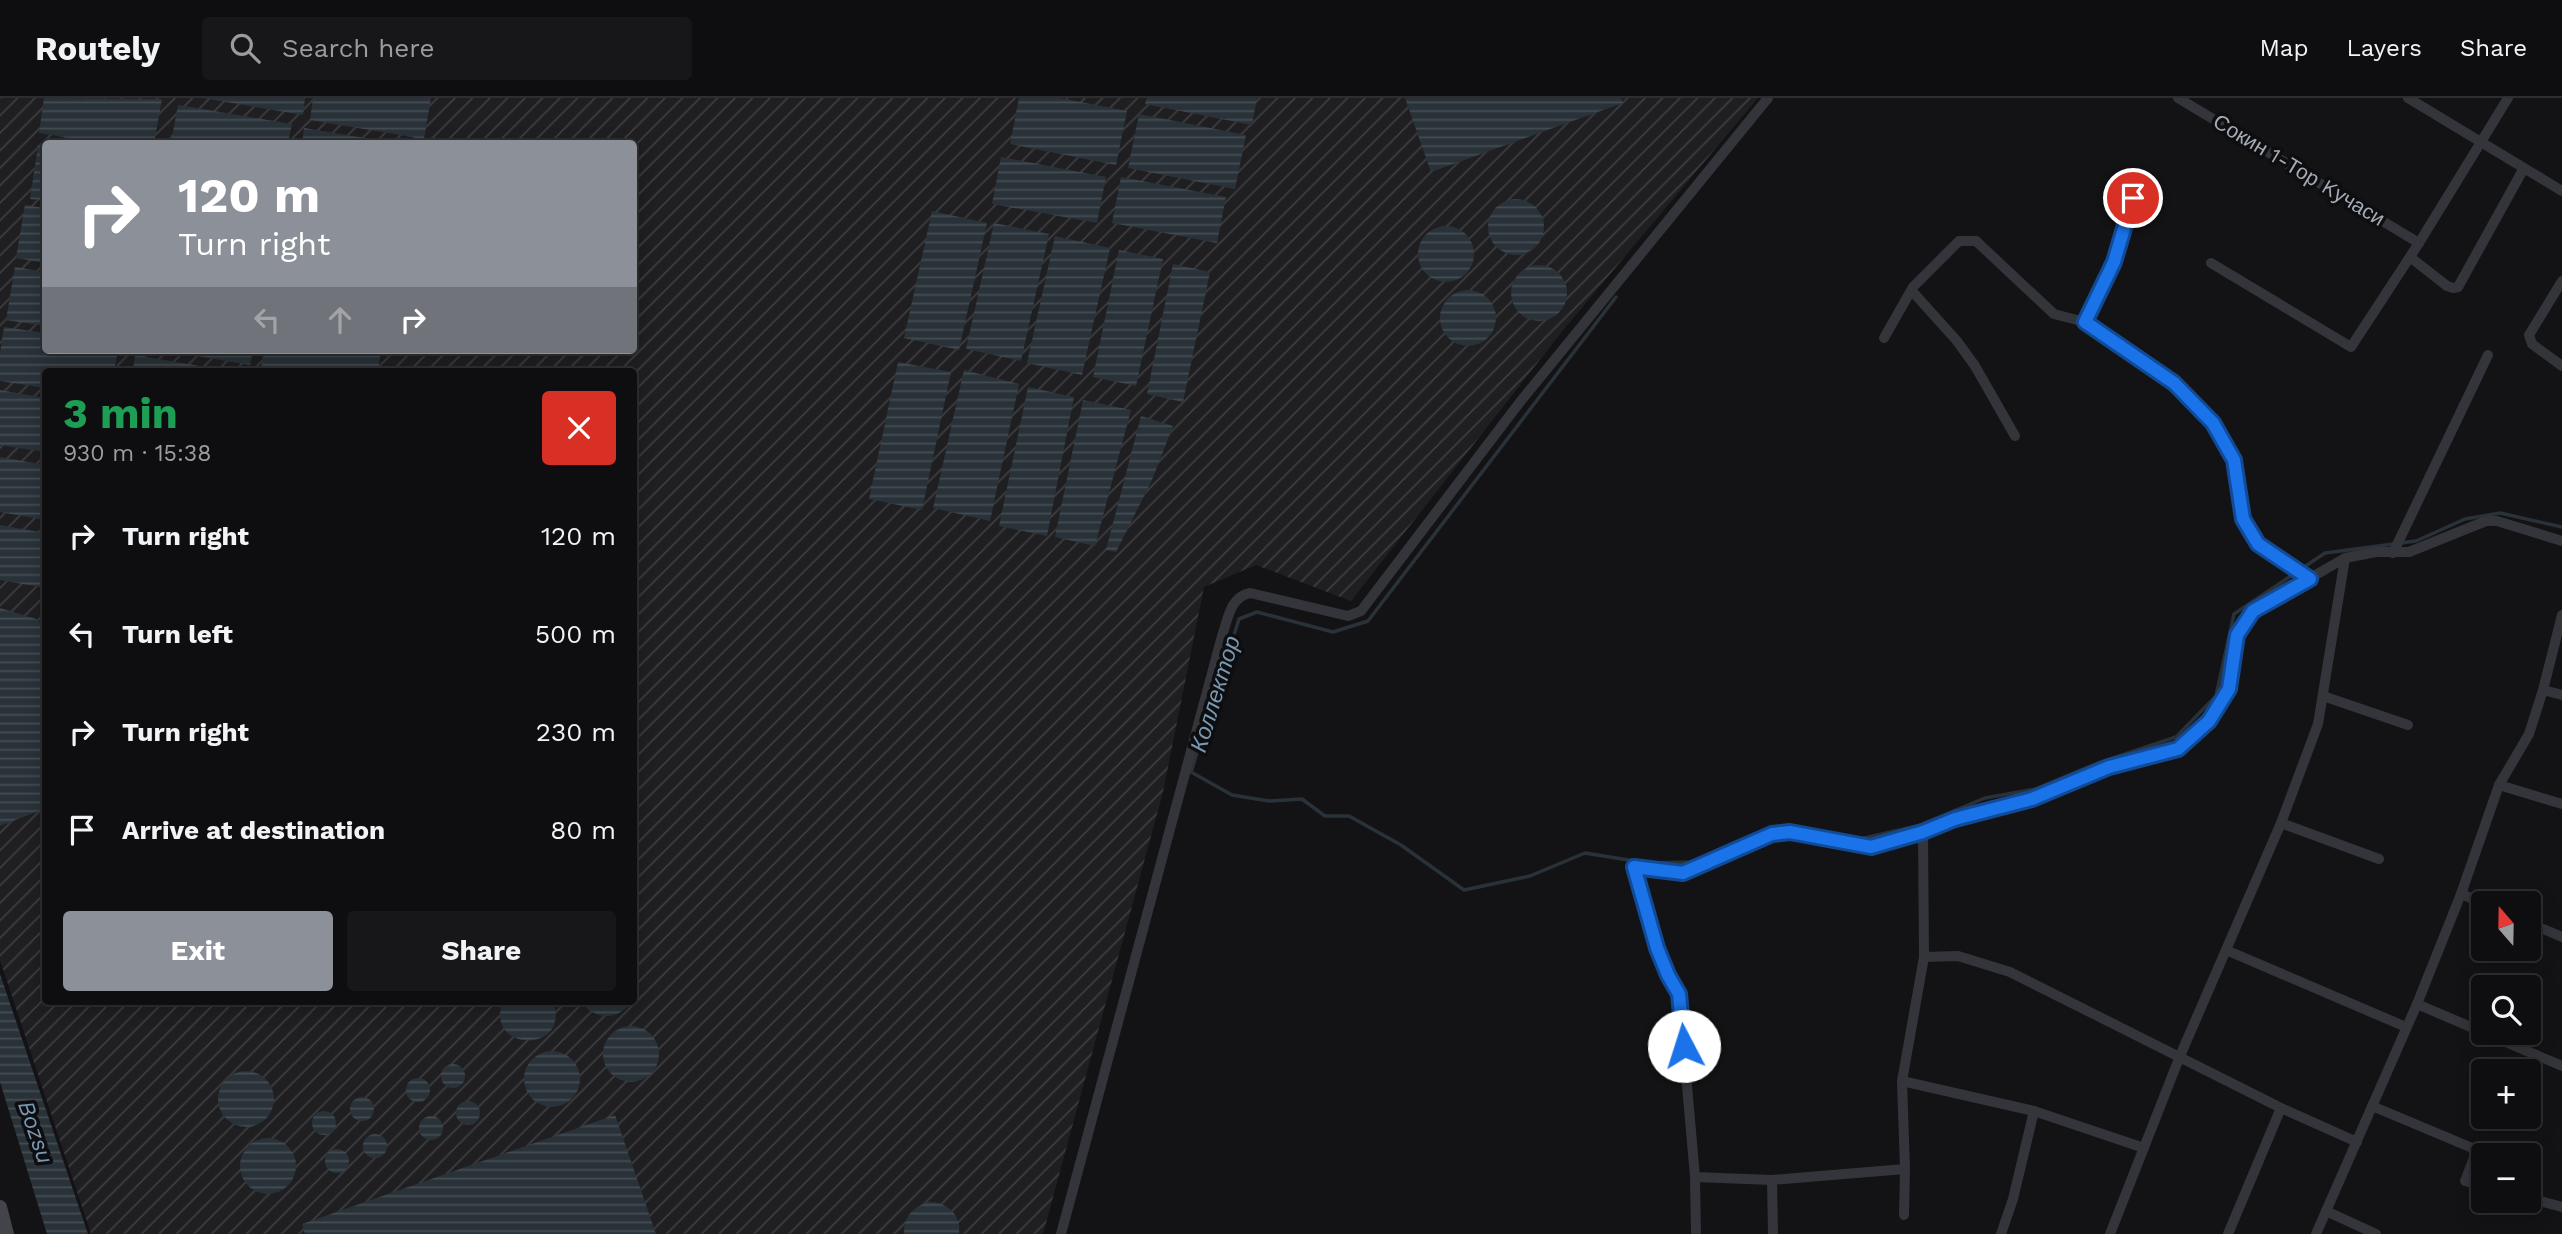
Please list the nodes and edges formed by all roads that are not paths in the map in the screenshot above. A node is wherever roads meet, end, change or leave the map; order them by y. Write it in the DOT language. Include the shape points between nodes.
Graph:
graph roads {
  1 [pos="1768,98"];
  2 [pos="2178,98"];
  3 [pos="2408,98"];
  4 [pos="2508,98"];
  5 [pos="2482,144"];
  6 [pos="2524,168"];
  7 [pos="2139,176"];
  8 [pos="2562,191"];
  9 [pos="2419,243"];
  10 [pos="2410,257"];
  11 [pos="2211,263"];
  12 [pos="2562,281"];
  13 [pos="1912,291"];
  14 [pos="2085,322"];
  15 [pos="1884,338"];
  16 [pos="2488,355"];
  17 [pos="2562,366"];
  18 [pos="2015,436"];
  19 [pos="2562,541"];
  20 [pos="2393,553"];
  21 [pos="2345,558"];
  22 [pos="2310,579"];
  23 [pos="2562,615"];
  24 [pos="2543,690"];
  25 [pos="2562,695"];
  26 [pos="2323,696"];
  27 [pos="2408,725"];
  28 [pos="2499,785"];
  29 [pos="2562,804"];
  30 [pos="2281,823"];
  31 [pos="1923,832"];
  32 [pos="2379,859"];
  33 [pos="2461,894"];
  34 [pos="2471,898"];
  35 [pos="2541,928"];
  36 [pos="2562,937"];
  37 [pos="2226,950"];
  38 [pos="1924,957"];
  39 [pos="2417,1004"];
  40 [pos="2406,1027"];
  41 [pos="2180,1056"];
  42 [pos="2562,1066"];
  43 [pos="1902,1081"];
  44 [pos="2372,1106"];
  45 [pos="2281,1108"];
  46 [pos="2034,1111"];
  47 [pos="2357,1142"];
  48 [pos="2471,1147"];
  49 [pos="2144,1148"];
  50 [pos="2471,1166"];
  51 [pos="1905,1169"];
  52 [pos="1695,1177"];
  53 [pos="1772,1180"];
  54 [pos="2471,1183"];
  55 [pos="2541,1201"];
  56 [pos="2562,1207"];
  57 [pos="0,1208"];
  58 [pos="2326,1211"];
  59 [pos="1903,1215"];
  60 [pos="7,1234"];
  61 [pos="1061,1234"];
  62 [pos="1696,1234"];
  63 [pos="1773,1234"];
  64 [pos="2001,1234"];
  65 [pos="2110,1234"];
  66 [pos="2228,1234"];
  67 [pos="2316,1234"];
  68 [pos="2376,1234"];
  1 -- 61 [label="street" via="1520,402 1361,611 1348,616 1250,593 1236,600 1218,650"];
  2 -- 9 [label="street, Сокин 1-Тор Kучаси"];
  3 -- 5 [label="street"];
  4 -- 5 [label="street"];
  5 -- 6 [label="street"];
  5 -- 9 [label="street"];
  6 -- 8 [label="street"];
  6 -- 10 [label="street" via="2458,287 2447,286"];
  7 -- 14 [label="street" via="2114,262"];
  9 -- 10 [label="street"];
  10 -- 11 [label="street" via="2351,347"];
  12 -- 17 [label="street" via="2529,335 2532,344"];
  13 -- 14 [label="street" via="1959,242 1976,241 2054,314"];
  13 -- 15 [label="street"];
  13 -- 18 [label="street" via="1975,366"];
  14 -- 22 [label="street" via="2174,383 2213,423 2234,460 2243,519 2258,544"];
  16 -- 20 [label="street"];
  19 -- 20 [label="street" via="2486,521"];
  20 -- 21 [label="street"];
  21 -- 22 [label="street"];
  21 -- 26 [label="street"];
  22 -- 31 [label="street" via="2253,611 2237,635 2229,689 2209,721 2178,749 2109,767 2032,799"];
  23 -- 24 [label="street"];
  24 -- 25 [label="street"];
  24 -- 28 [label="street" via="2529,734"];
  26 -- 27 [label="street"];
  26 -- 30 [label="street" via="2318,724"];
  28 -- 29 [label="street"];
  28 -- 33 [label="street"];
  30 -- 32 [label="street"];
  30 -- 37 [label="street"];
  31 -- 38 [label="street"];
  31 -- 52 [label="street" via="1871,847 1790,832 1772,834 1683,873 1634,867 1657,948 1679,994"];
  33 -- 34 [label="street"];
  33 -- 39 [label="street"];
  35 -- 36 [label="street"];
  37 -- 40 [label="street"];
  37 -- 41 [label="street"];
  38 -- 41 [label="street" via="1958,956 2010,972"];
  38 -- 43 [label="street"];
  39 -- 40 [label="street"];
  39 -- 42 [label="street"];
  40 -- 44 [label="street"];
  41 -- 45 [label="street"];
  41 -- 49 [label="street"];
  43 -- 46 [label="street"];
  43 -- 51 [label="street"];
  44 -- 47 [label="street"];
  44 -- 48 [label="street"];
  45 -- 47 [label="street"];
  45 -- 66 [label="street"];
  46 -- 49 [label="street"];
  46 -- 64 [label="street"];
  47 -- 58 [label="street"];
  49 -- 65 [label="street"];
  50 -- 54 [label="street" via="2465,1181"];
  51 -- 53 [label="street"];
  51 -- 59 [label="street"];
  52 -- 53 [label="street"];
  52 -- 62 [label="street"];
  53 -- 63 [label="street"];
  55 -- 56 [label="street"];
  57 -- 60 [label="main road"];
  58 -- 67 [label="street"];
  58 -- 68 [label="street"];
}
